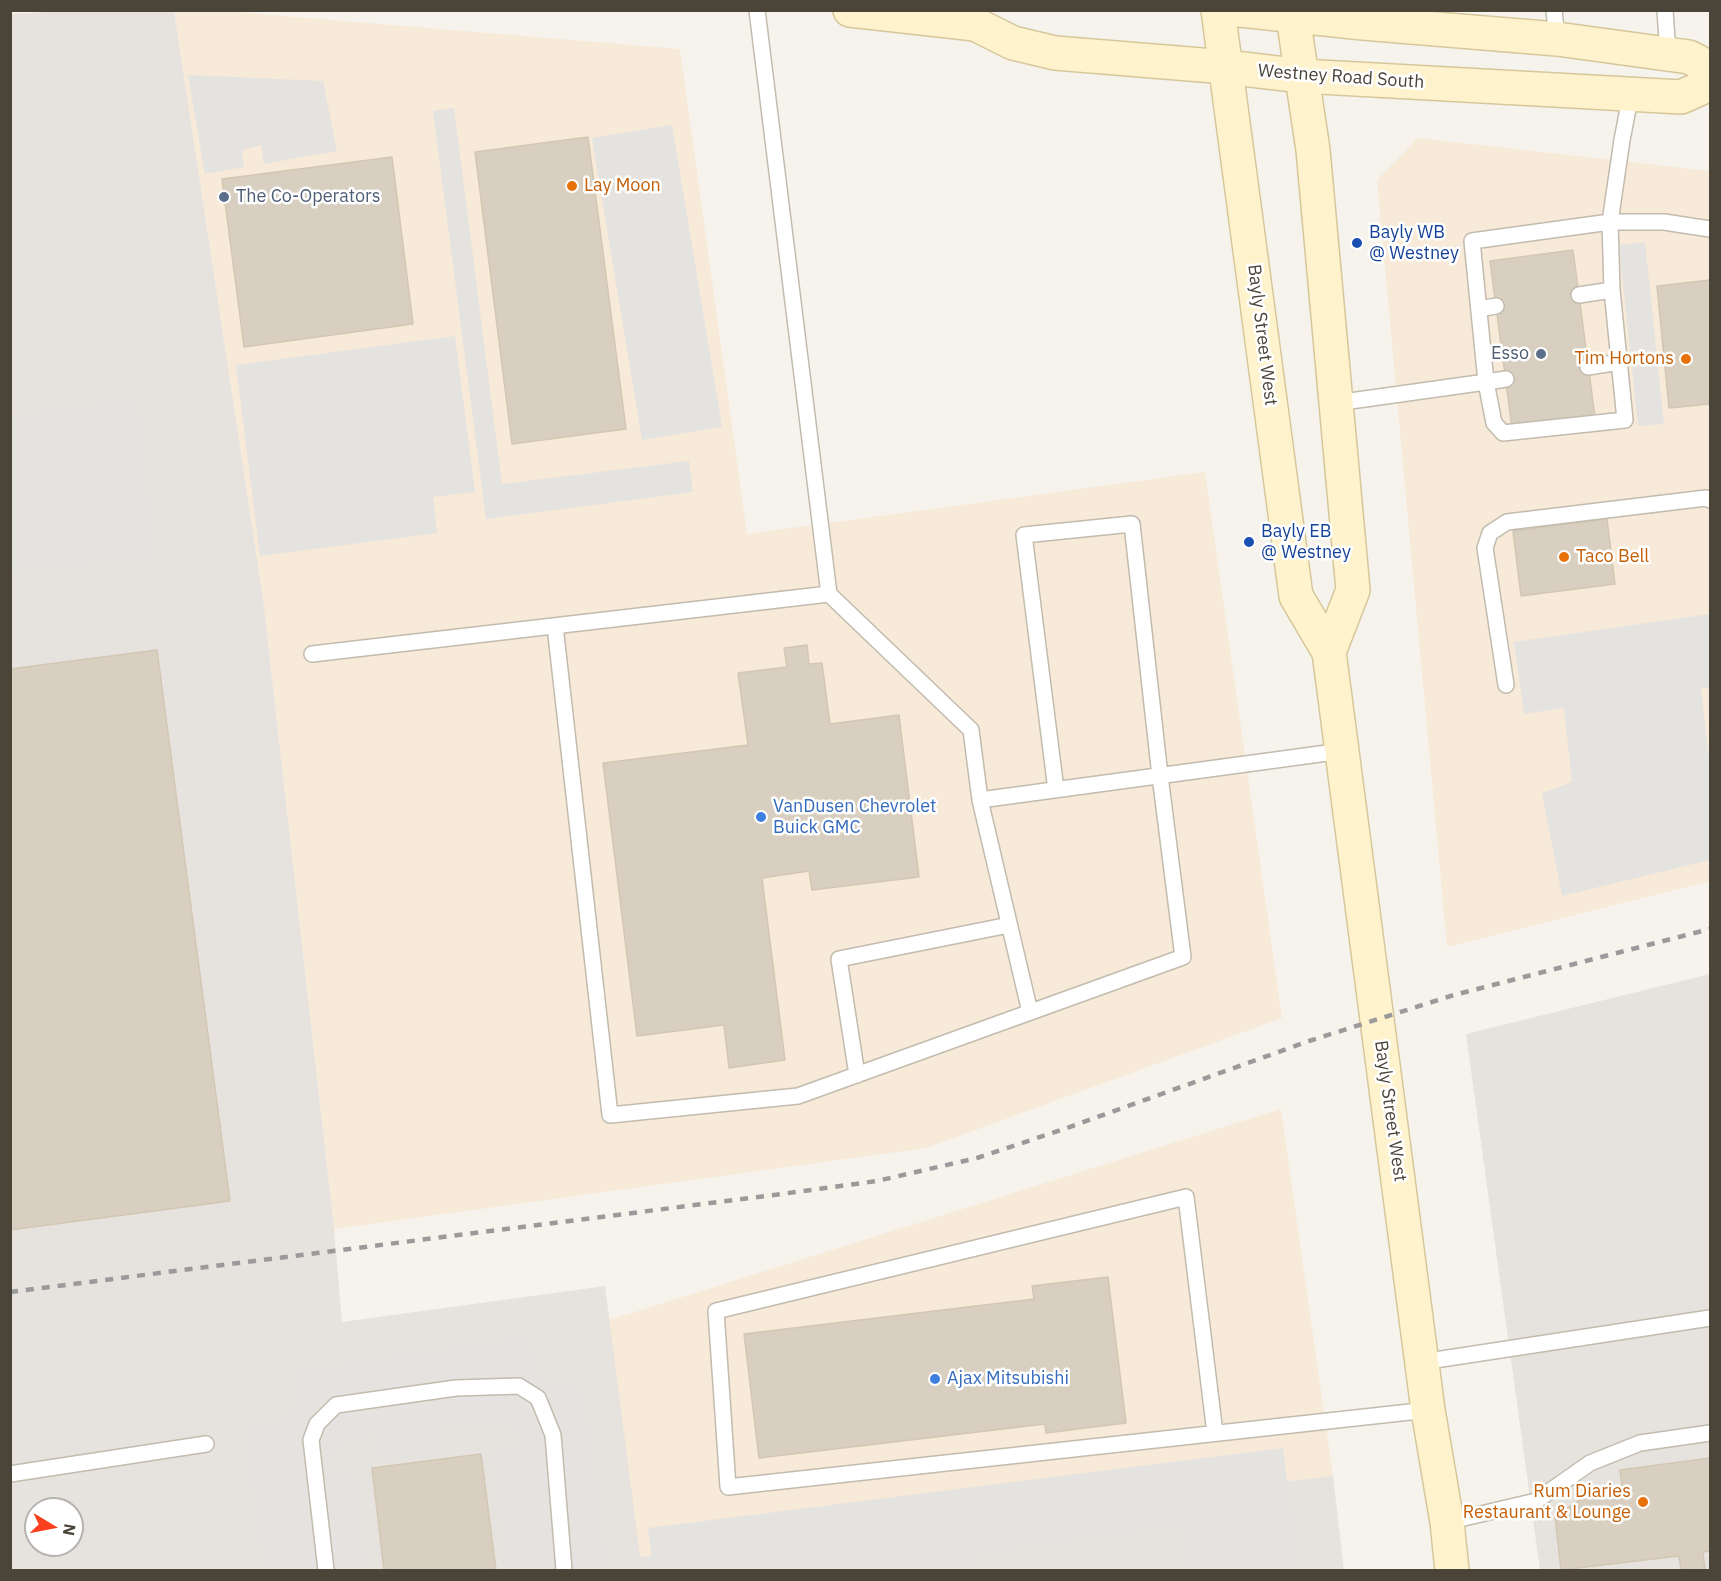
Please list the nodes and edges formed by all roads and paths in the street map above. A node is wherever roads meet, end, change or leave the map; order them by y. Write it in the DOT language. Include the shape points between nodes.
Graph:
graph roads {
  1 [pos="756,10"];
  2 [pos="850,10"];
  3 [pos="1005,10"];
  4 [pos="1218,10"];
  5 [pos="1239,10"];
  6 [pos="1665,10"];
  7 [pos="1292,13"];
  8 [pos="975,24"];
  9 [pos="1556,25"];
  10 [pos="1668,54"];
  11 [pos="1226,67"];
  12 [pos="1710,68"];
  13 [pos="1302,76"];
  14 [pos="1710,84"];
  15 [pos="1631,93"];
  16 [pos="1610,222"];
  17 [pos="1710,228"];
  18 [pos="1612,290"];
  19 [pos="1579,296"];
  20 [pos="1496,306"];
  21 [pos="1479,309"];
  22 [pos="1620,362"];
  23 [pos="1588,367"];
  24 [pos="1506,378"];
  25 [pos="1486,382"];
  26 [pos="1336,403"];
  27 [pos="1710,500"];
  28 [pos="829,594"];
  29 [pos="555,626"];
  30 [pos="1329,652"];
  31 [pos="312,654"];
  32 [pos="1506,685"];
  33 [pos="1342,751"];
  34 [pos="1160,776"];
  35 [pos="1056,790"];
  36 [pos="980,800"];
  37 [pos="1009,925"];
  38 [pos="1030,1012"];
  39 [pos="856,1075"];
  40 [pos="1710,1318"];
  41 [pos="1422,1362"];
  42 [pos="1428,1410"];
  43 [pos="1710,1433"];
  44 [pos="1215,1434"];
  45 [pos="206,1444"];
  46 [pos="10,1474"];
  47 [pos="1448,1522"];
  48 [pos="326,1570"];
  49 [pos="564,1570"];
  50 [pos="1452,1570"];
  1 -- 28 [label="lane"];
  2 -- 8 [label="main road, Westney Road South"];
  3 -- 8 [label="main road"];
  4 -- 11 [label="main road, Bayly Street West"];
  5 -- 7 [label="main road"];
  6 -- 10 [label="lane"];
  7 -- 9 [label="main road" via="1363,23"];
  7 -- 13 [label="main road, Bayly Street West"];
  8 -- 11 [label="main road, Westney Road South" via="1014,43 1055,53"];
  9 -- 10 [label="main road"];
  10 -- 12 [label="main road" via="1689,57"];
  11 -- 13 [label="main road, Westney Road South"];
  11 -- 30 [label="main road, Bayly Street West" via="1296,596"];
  13 -- 15 [label="main road, Westney Road South"];
  13 -- 26 [label="main road, Bayly Street West" via="1313,150"];
  14 -- 15 [label="main road, Westney Road South" via="1681,97"];
  15 -- 16 [label="lane"];
  16 -- 17 [label="lane" via="1664,222"];
  16 -- 18 [label="lane"];
  16 -- 21 [label="lane" via="1472,241"];
  18 -- 19 [label="lane"];
  18 -- 22 [label="lane"];
  20 -- 21 [label="lane"];
  21 -- 25 [label="lane"];
  22 -- 23 [label="lane"];
  22 -- 25 [label="lane" via="1625,420 1503,433 1494,423"];
  24 -- 25 [label="lane"];
  25 -- 26 [label="lane"];
  26 -- 30 [label="main road, Bayly Street West" via="1353,590"];
  27 -- 32 [label="lane" via="1507,522 1490,533 1485,548"];
  28 -- 29 [label="lane"];
  28 -- 36 [label="lane" via="971,729"];
  29 -- 31 [label="lane"];
  29 -- 39 [label="lane" via="610,1115 798,1096"];
  30 -- 33 [label="main road, Bayly Street West"];
  33 -- 34 [label="lane"];
  33 -- 41 [label="main road, Bayly Street West"];
  34 -- 35 [label="lane"];
  34 -- 35 [label="lane" via="1132,524 1024,536"];
  34 -- 38 [label="lane" via="1183,957"];
  35 -- 36 [label="lane"];
  36 -- 37 [label="lane"];
  37 -- 38 [label="lane"];
  37 -- 39 [label="lane" via="839,959"];
  38 -- 39 [label="lane"];
  40 -- 41 [label="lane"];
  41 -- 42 [label="main road, Bayly Street West"];
  42 -- 44 [label="lane"];
  42 -- 47 [label="main road, Bayly Street West"];
  43 -- 47 [label="lane" via="1640,1443 1590,1463 1536,1501"];
  44 -- 44 [label="lane" via="728,1487 716,1311 1186,1197"];
  45 -- 46 [label="lane"];
  47 -- 50 [label="main road, Bayly Street West"];
  48 -- 49 [label="lane" via="311,1440 317,1424 336,1406 456,1388 519,1386 538,1398 553,1436"];
}
